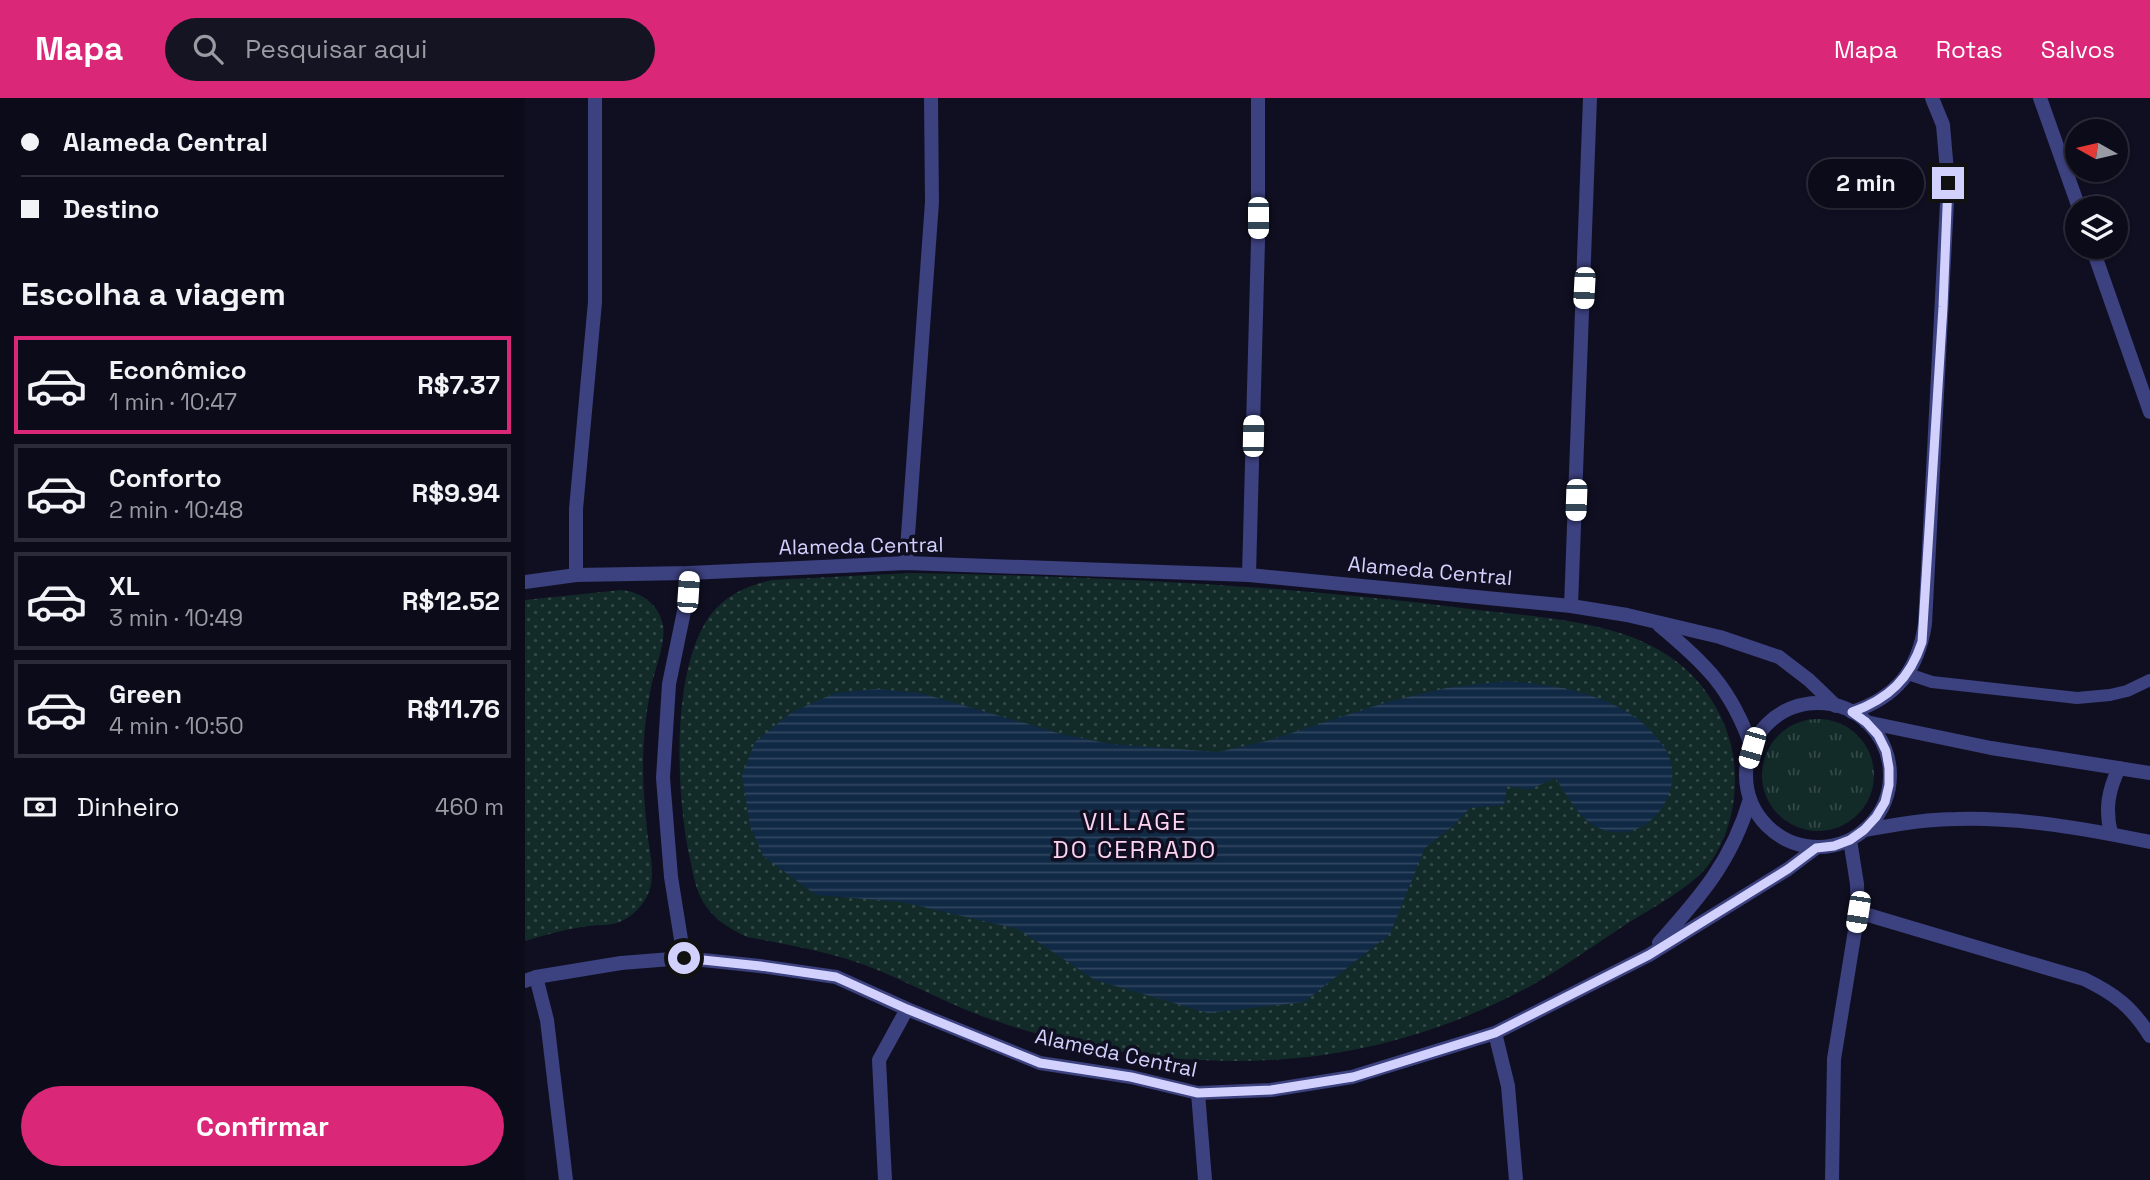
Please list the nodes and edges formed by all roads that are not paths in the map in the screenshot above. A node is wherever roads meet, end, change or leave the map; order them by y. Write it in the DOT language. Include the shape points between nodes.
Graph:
graph roads {
  1 [pos="596,98"];
  2 [pos="931,98"];
  3 [pos="1258,98"];
  4 [pos="1590,98"];
  5 [pos="1932,98"];
  6 [pos="2040,98"];
  7 [pos="2075,196"];
  8 [pos="2096,259"];
  9 [pos="2150,412"];
  10 [pos="907,563"];
  11 [pos="689,573"];
  12 [pos="576,575"];
  13 [pos="1249,575"];
  14 [pos="525,582"];
  15 [pos="1571,606"];
  16 [pos="1658,624"];
  17 [pos="1908,674"];
  18 [pos="2150,680"];
  19 [pos="1836,706"];
  20 [pos="1852,712"];
  21 [pos="1866,722"];
  22 [pos="1752,748"];
  23 [pos="2119,768"];
  24 [pos="2150,773"];
  25 [pos="1750,800"];
  26 [pos="1864,830"];
  27 [pos="2111,834"];
  28 [pos="1850,840"];
  29 [pos="2150,842"];
  30 [pos="1816,848"];
  31 [pos="1858,912"];
  32 [pos="1649,955"];
  33 [pos="684,958"];
  34 [pos="531,979"];
  35 [pos="907,1009"];
  36 [pos="1495,1033"];
  37 [pos="2150,1036"];
  38 [pos="1198,1093"];
  39 [pos="566,1180"];
  40 [pos="885,1180"];
  41 [pos="1205,1180"];
  42 [pos="1516,1180"];
  43 [pos="1832,1180"];
  1 -- 12 [label="street" via="595,302 576,509"];
  2 -- 10 [label="street" via="933,202"];
  3 -- 13 [label="street"];
  4 -- 15 [label="street"];
  5 -- 17 [label="street" via="1943,125 1948,183 1946,254 1925,624"];
  6 -- 7 [label="street"];
  8 -- 9 [label="street"];
  10 -- 11 [label="street, Alameda Central"];
  10 -- 13 [label="street, Alameda Central"];
  11 -- 12 [label="street, Alameda Central"];
  11 -- 33 [label="street" via="669,684 663,778 671,877"];
  12 -- 14 [label="street, Alameda Central"];
  13 -- 15 [label="street, Alameda Central"];
  15 -- 16 [label="street, Alameda Central"];
  16 -- 19 [label="street, Alameda Central" via="1720,637 1779,657"];
  16 -- 22 [label="street, Alameda Central" via="1718,679"];
  17 -- 18 [label="lane" via="1932,682 2077,698 2127,691"];
  17 -- 20 [label="street" via="1883,698"];
  19 -- 20 [label="street"];
  19 -- 22 [label="street" via="1819,703 1786,711 1759,733"];
  20 -- 21 [label="street"];
  21 -- 23 [label="street"];
  21 -- 26 [label="street" via="1886,751 1889,785 1885,802"];
  22 -- 25 [label="street" via="1747,765"];
  23 -- 24 [label="street"];
  23 -- 27 [label="street" via="2108,798"];
  25 -- 30 [label="street" via="1758,815 1783,839"];
  25 -- 32 [label="street, Alameda Central" via="1723,866"];
  26 -- 27 [label="street" via="1910,822 1989,819"];
  26 -- 28 [label="street"];
  27 -- 29 [label="street"];
  28 -- 30 [label="street"];
  28 -- 31 [label="street"];
  30 -- 32 [label="street, Alameda Central"];
  31 -- 37 [label="street" via="2084,979 2111,992 2137,1014"];
  31 -- 43 [label="street" via="1834,1059"];
  32 -- 36 [label="street, Alameda Central"];
  33 -- 34 [label="street, Alameda Central" via="621,963"];
  33 -- 35 [label="street, Alameda Central" via="836,977"];
  34 -- 39 [label="street" via="547,1020"];
  35 -- 38 [label="street, Alameda Central" via="1040,1063"];
  35 -- 40 [label="street" via="879,1060"];
  36 -- 38 [label="street, Alameda Central" via="1353,1077 1271,1090"];
  36 -- 42 [label="street" via="1508,1086"];
  38 -- 41 [label="street"];
}
